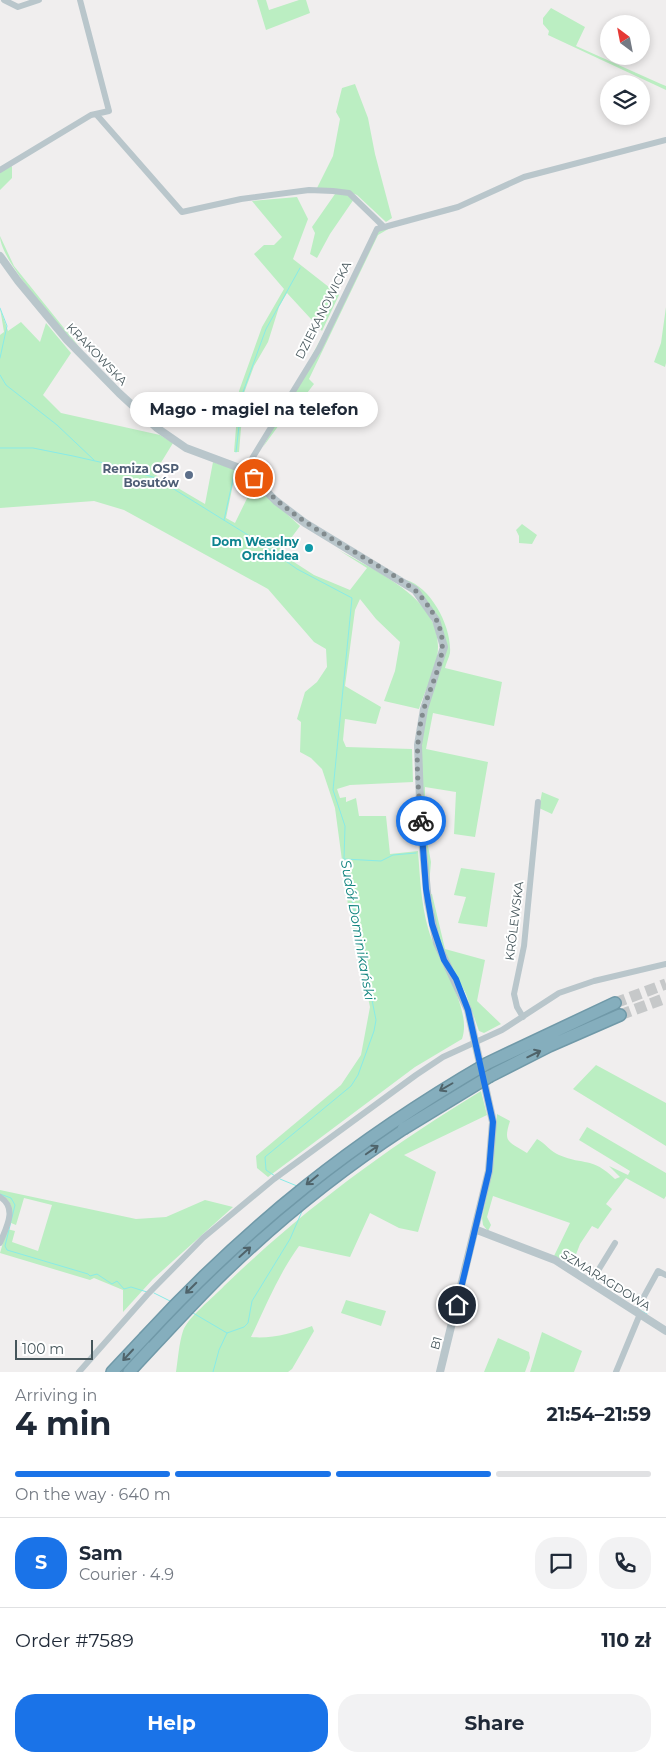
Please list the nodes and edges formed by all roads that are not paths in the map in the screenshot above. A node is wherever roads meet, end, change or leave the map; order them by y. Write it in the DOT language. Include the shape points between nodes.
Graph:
graph roads {
  1 [pos="4,0"];
  2 [pos="40,0"];
  3 [pos="80,0"];
  4 [pos="96,114"];
  5 [pos="666,140"];
  6 [pos="0,170"];
  7 [pos="383,226"];
  8 [pos="0,256"];
  9 [pos="245,470"];
  10 [pos="538,802"];
  11 [pos="666,964"];
  12 [pos="615,1003"];
  13 [pos="620,1015"];
  14 [pos="523,1016"];
  15 [pos="477,1043"];
  16 [pos="0,1197"];
  17 [pos="476,1230"];
  18 [pos="0,1243"];
  19 [pos="615,1243"];
  20 [pos="666,1276"];
  21 [pos="591,1282"];
  22 [pos="638,1313"];
  23 [pos="666,1331"];
  24 [pos="79,1372"];
  25 [pos="112,1372"];
  26 [pos="129,1372"];
  27 [pos="440,1372"];
  28 [pos="616,1372"];
  1 -- 2 [label="street" via="18,7"];
  3 -- 4 [label="street" via="109,111"];
  4 -- 6 [label="street"];
  4 -- 7 [label="street" via="182,212 242,199 308,190 333,191 349,193"];
  5 -- 7 [label="street" via="524,177 458,207"];
  7 -- 9 [label="street, DZIEKANOWICKA" via="377,229 319,349"];
  8 -- 9 [label="street, KRAKOWSKA" via="67,340 149,421 186,448"];
  9 -- 15 [label="street, KRAKOWSKA" via="276,501 305,523 415,590 428,605 439,627 443,653 424,709 418,745 424,874 437,943 463,997"];
  10 -- 14 [label="street, KRÓLEWSKA" via="524,946 514,994"];
  11 -- 14 [label="street" via="569,989 548,998"];
  12 -- 25 [label="highway, one-way, bridge" via="488,1063 407,1111 319,1174 224,1255"];
  26 -- 13 [label="highway, one-way, bridge" via="216,1280 296,1208 393,1136 490,1076"];
  14 -- 15 [label="street"];
  15 -- 17 [label="street, KRAKOWSKA" via="494,1137"];
  15 -- 24 [label="street" via="438,1060 274,1179 203,1238"];
  16 -- 18 [label="street" via="8,1204 10,1213"];
  17 -- 21 [label="street, SZMARAGDOWA" via="554,1260"];
  17 -- 27 [label="street, B1"];
  19 -- 21 [label="street"];
  20 -- 22 [label="street" via="658,1271"];
  21 -- 22 [label="street, SZMARAGDOWA"];
  22 -- 23 [label="street, SZMARAGDOWA"];
  22 -- 28 [label="street"];
}
